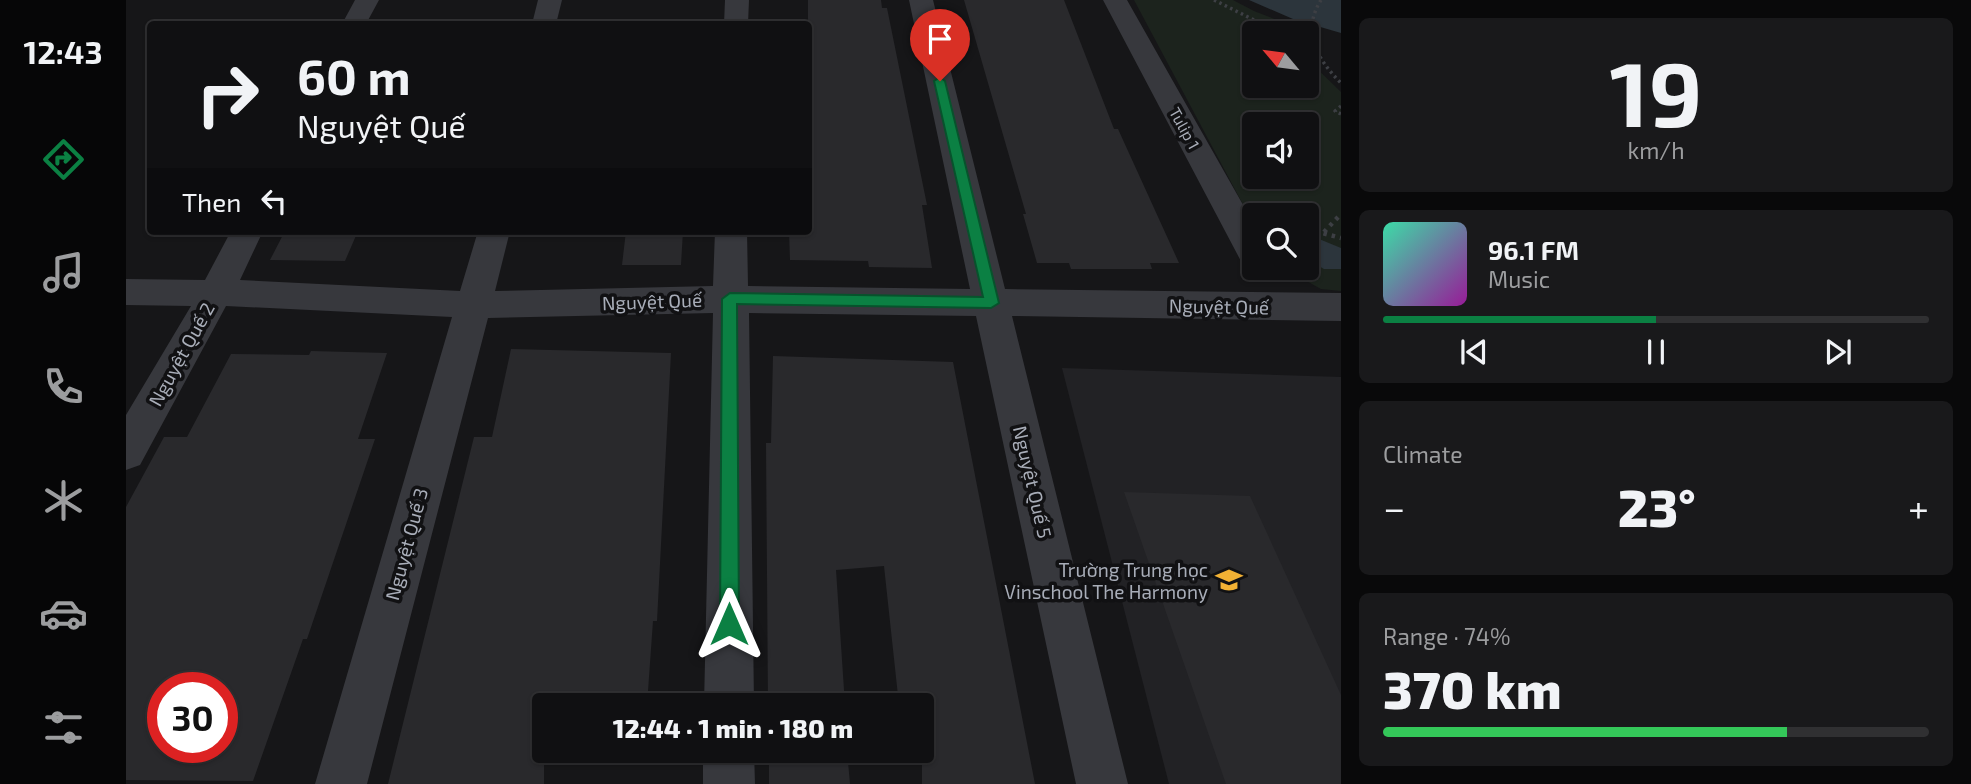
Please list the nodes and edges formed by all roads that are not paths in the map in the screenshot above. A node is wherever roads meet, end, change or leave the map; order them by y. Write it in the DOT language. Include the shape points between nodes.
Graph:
graph roads {
  1 [pos="367,0"];
  2 [pos="550,0"];
  3 [pos="737,0"];
  4 [pos="921,0"];
  5 [pos="1115,0"];
  6 [pos="356,21"];
  7 [pos="545,21"];
  8 [pos="736,21"];
  9 [pos="1242,232"];
  10 [pos="245,235"];
  11 [pos="493,235"];
  12 [pos="731,235"];
  13 [pos="1267,280"];
  14 [pos="126,292"];
  15 [pos="216,293"];
  16 [pos="730,299"];
  17 [pos="991,303"];
  18 [pos="472,305"];
  19 [pos="1282,307"];
  20 [pos="1341,307"];
  21 [pos="126,452"];
  22 [pos="729,693"];
  23 [pos="729,763"];
  24 [pos="341,784"];
  25 [pos="729,784"];
  26 [pos="1102,784"];
  1 -- 6 [label="street"];
  2 -- 7 [label="street"];
  3 -- 8 [label="street"];
  4 -- 17 [label="street, Nguyệt Quế 5"];
  5 -- 9 [label="street, Tulip 1"];
  10 -- 15 [label="street, Nguyệt Quế 2"];
  11 -- 18 [label="street, Nguyệt Quế 3"];
  12 -- 16 [label="street"];
  13 -- 19 [label="street"];
  14 -- 15 [label="street, Nguyệt Quế"];
  15 -- 18 [label="street, Nguyệt Quế"];
  15 -- 21 [label="street, Nguyệt Quế 2"];
  16 -- 17 [label="street, Nguyệt Quế"];
  16 -- 18 [label="street, Nguyệt Quế"];
  16 -- 22 [label="street"];
  17 -- 19 [label="street, Nguyệt Quế"];
  17 -- 26 [label="street, Nguyệt Quế 5"];
  18 -- 24 [label="street, Nguyệt Quế 3"];
  19 -- 20 [label="street, Nguyệt Quế"];
  23 -- 25 [label="street"];
}
